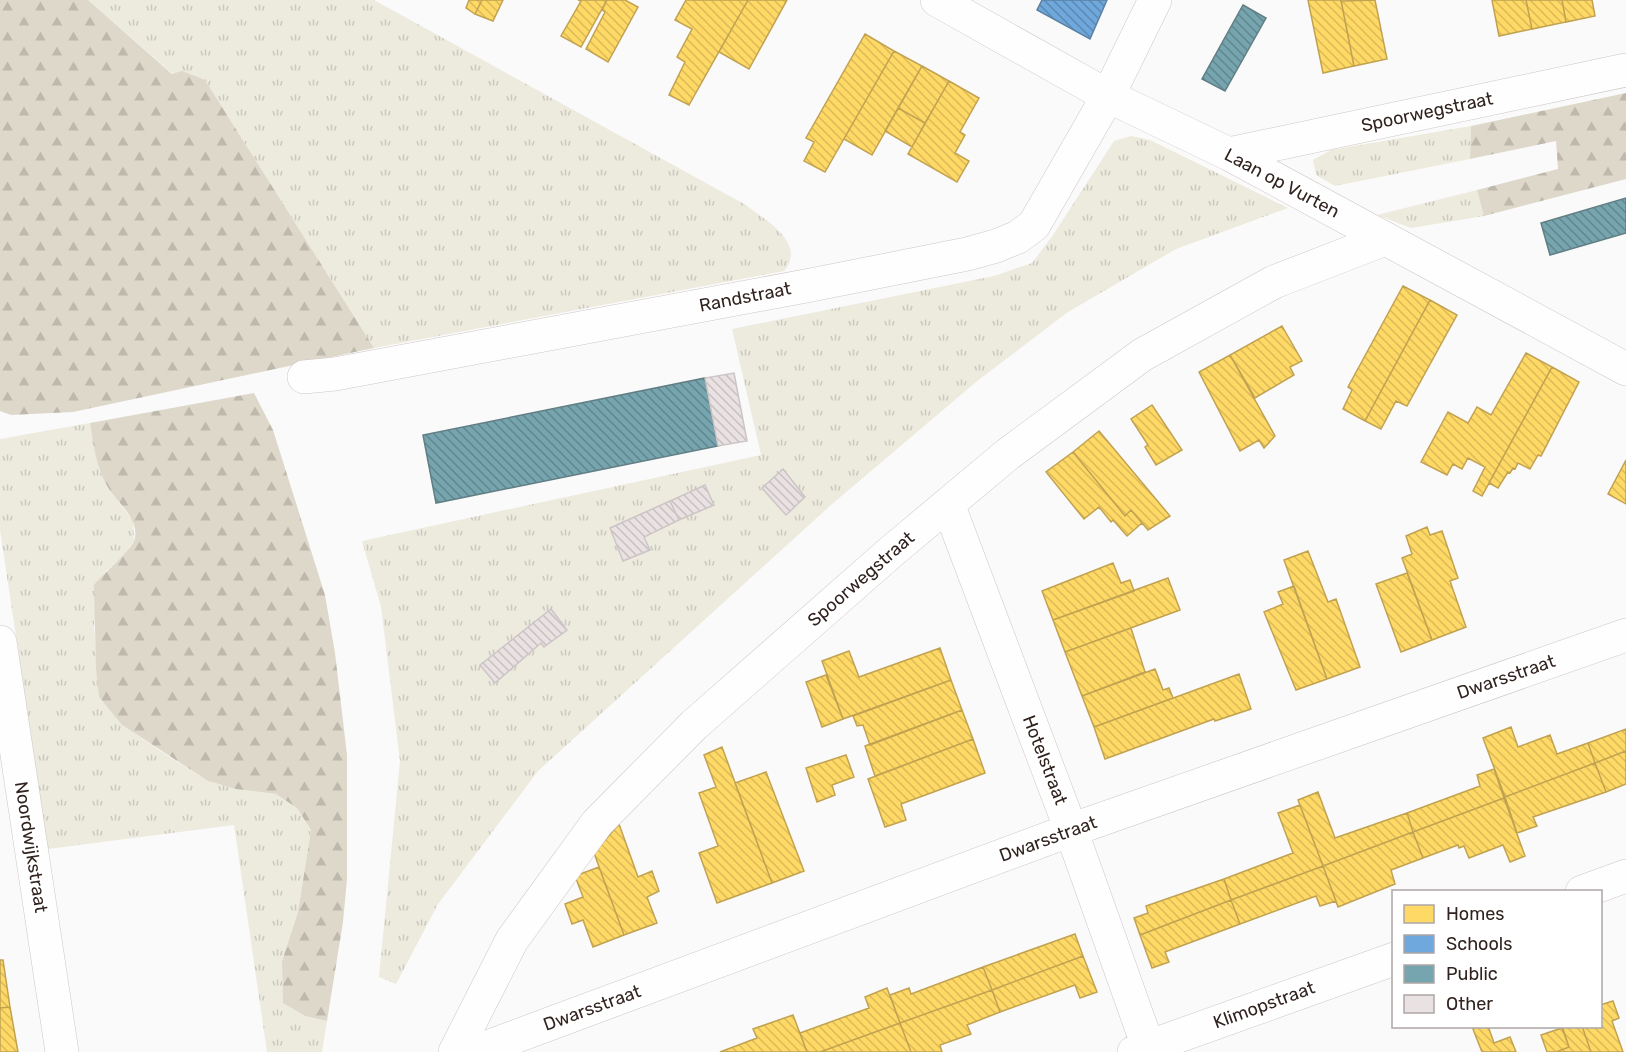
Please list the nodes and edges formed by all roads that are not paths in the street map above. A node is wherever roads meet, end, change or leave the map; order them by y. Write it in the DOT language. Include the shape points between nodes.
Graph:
graph roads {
  1 [pos="937,0"];
  2 [pos="1155,0"];
  3 [pos="1626,70"];
  4 [pos="1108,96"];
  5 [pos="1229,154"];
  6 [pos="1385,239"];
  7 [pos="1626,369"];
  8 [pos="304,377"];
  9 [pos="948,504"];
  10 [pos="1626,635"];
  11 [pos="0,642"];
  12 [pos="1071,830"];
  13 [pos="1626,876"];
  14 [pos="1585,890"];
  15 [pos="1392,960"];
  16 [pos="1144,1050"];
  17 [pos="62,1052"];
  18 [pos="455,1052"];
  19 [pos="474,1052"];
  1 -- 4 [label="street, Laan op Vurten"];
  2 -- 4 [label="street, Randstraat"];
  3 -- 5 [label="street, Spoorwegstraat"];
  4 -- 5 [label="street, Laan op Vurten"];
  4 -- 8 [label="street, Randstraat" via="1034,225 996,246 811,285"];
  5 -- 6 [label="street, Laan op Vurten"];
  6 -- 7 [label="street, Laan op Vurten"];
  6 -- 9 [label="street, Spoorwegstraat" via="1274,282 1142,355 1008,454"];
  9 -- 12 [label="street, Hotelstraat"];
  9 -- 18 [label="street, Spoorwegstraat" via="694,725 597,823 512,940"];
  10 -- 12 [label="street, Dwarsstraat"];
  11 -- 17 [label="street, Noordwijkstraat"];
  12 -- 16 [label="street, Hotelstraat"];
  12 -- 19 [label="street, Dwarsstraat"];
  13 -- 14 [label="street"];
  15 -- 16 [label="street, Klimopstraat"];
}
